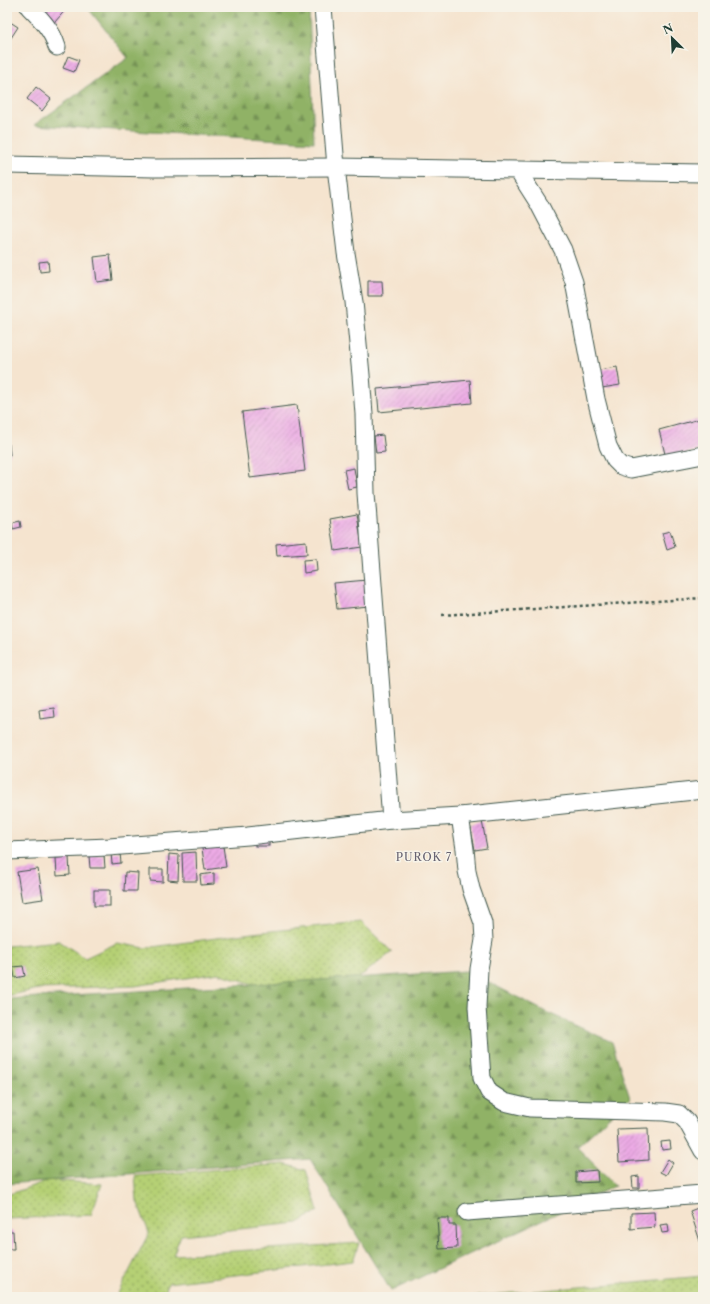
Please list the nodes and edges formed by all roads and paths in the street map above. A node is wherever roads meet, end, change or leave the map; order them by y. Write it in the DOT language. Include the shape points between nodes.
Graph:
graph roads {
  1 [pos="29,7"];
  2 [pos="323,7"];
  3 [pos="57,46"];
  4 [pos="7,165"];
  5 [pos="336,167"];
  6 [pos="518,171"];
  7 [pos="703,174"];
  8 [pos="703,455"];
  9 [pos="703,598"];
  10 [pos="442,615"];
  11 [pos="703,790"];
  12 [pos="460,816"];
  13 [pos="391,820"];
  14 [pos="7,851"];
  15 [pos="703,1151"];
  16 [pos="703,1194"];
  17 [pos="467,1212"];
  1 -- 3 [label="street" via="54,36"];
  2 -- 5 [label="street"];
  4 -- 5 [label="street" via="154,168"];
  5 -- 6 [label="street"];
  5 -- 13 [label="street" via="361,375 366,493"];
  6 -- 7 [label="street"];
  6 -- 8 [label="street" via="563,250 574,282 596,399 614,460 621,466 631,469"];
  9 -- 10 [label="path"];
  11 -- 12 [label="street"];
  12 -- 13 [label="street"];
  12 -- 15 [label="street" via="467,871 483,924 484,940 477,1007 482,1078 489,1092 504,1102 530,1108 679,1114 687,1122"];
  13 -- 14 [label="street" via="201,840"];
  16 -- 17 [label="street"];
}
